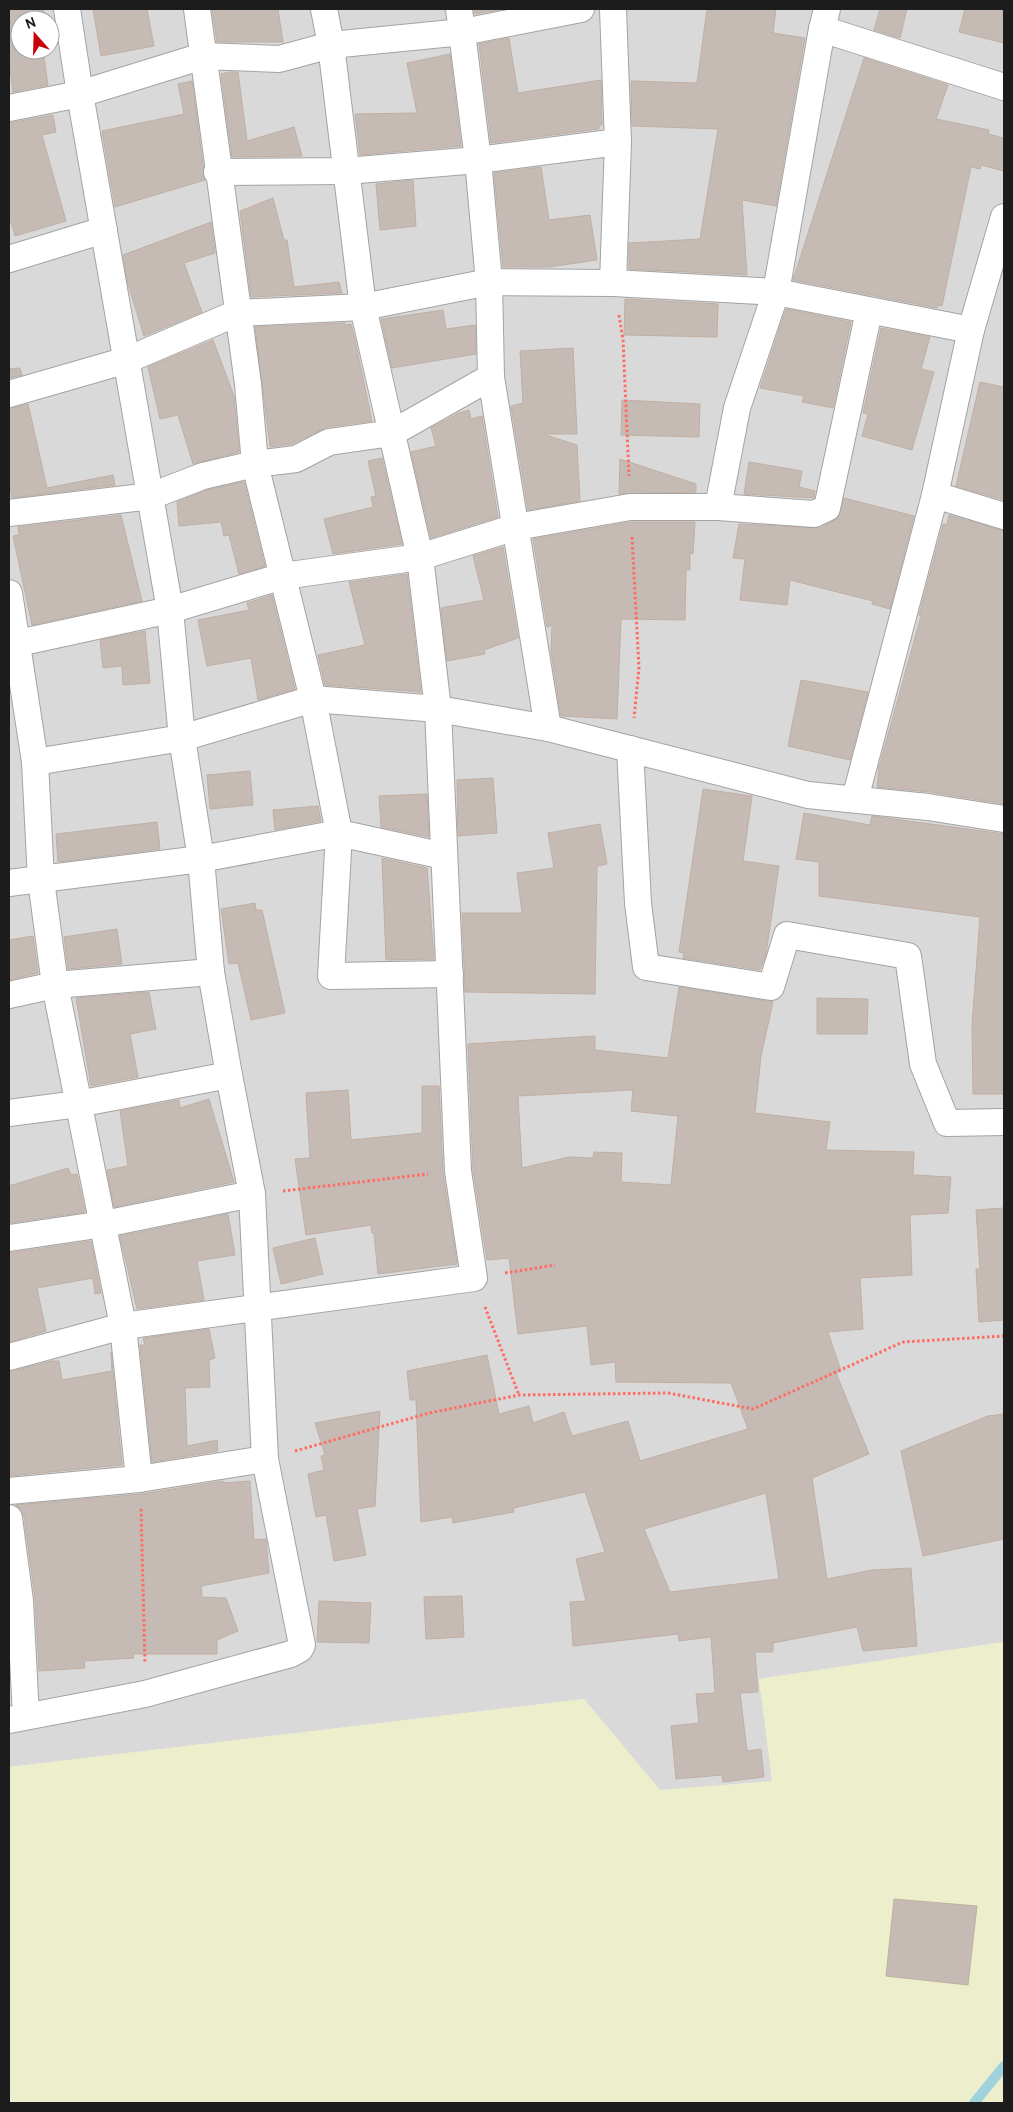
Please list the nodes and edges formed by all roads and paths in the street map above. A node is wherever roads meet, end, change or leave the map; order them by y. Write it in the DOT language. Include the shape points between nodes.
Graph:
graph roads {
  1 [pos="67,9"];
  2 [pos="197,9"];
  3 [pos="324,9"];
  4 [pos="581,9"];
  5 [pos="613,9"];
  6 [pos="825,19"];
  7 [pos="460,20"];
  8 [pos="331,45"];
  9 [pos="203,56"];
  10 [pos="1004,87"];
  11 [pos="80,94"];
  12 [pos="9,108"];
  13 [pos="618,142"];
  14 [pos="478,160"];
  15 [pos="346,171"];
  16 [pos="218,172"];
  17 [pos="1004,217"];
  18 [pos="104,230"];
  19 [pos="9,259"];
  20 [pos="489,282"];
  21 [pos="612,282"];
  22 [pos="776,292"];
  23 [pos="363,307"];
  24 [pos="869,311"];
  25 [pos="237,313"];
  26 [pos="970,330"];
  27 [pos="127,360"];
  28 [pos="491,377"];
  29 [pos="9,394"];
  30 [pos="392,433"];
  31 [pos="255,464"];
  32 [pos="935,495"];
  33 [pos="151,496"];
  34 [pos="718,507"];
  35 [pos="9,512"];
  36 [pos="1004,516"];
  37 [pos="516,527"];
  38 [pos="420,557"];
  39 [pos="282,576"];
  40 [pos="9,594"];
  41 [pos="170,610"];
  42 [pos="13,645"];
  43 [pos="313,699"];
  44 [pos="438,708"];
  45 [pos="548,728"];
  46 [pos="182,738"];
  47 [pos="630,750"];
  48 [pos="35,762"];
  49 [pos="855,799"];
  50 [pos="1004,819"];
  51 [pos="339,833"];
  52 [pos="444,856"];
  53 [pos="201,859"];
  54 [pos="41,880"];
  55 [pos="9,883"];
  56 [pos="212,972"];
  57 [pos="450,974"];
  58 [pos="54,985"];
  59 [pos="9,995"];
  60 [pos="229,1075"];
  61 [pos="78,1104"];
  62 [pos="9,1113"];
  63 [pos="1004,1122"];
  64 [pos="458,1170"];
  65 [pos="252,1194"];
  66 [pos="104,1224"];
  67 [pos="9,1238"];
  68 [pos="555,1265"];
  69 [pos="474,1278"];
  70 [pos="258,1306"];
  71 [pos="123,1326"];
  72 [pos="1004,1336"];
  73 [pos="9,1357"];
  74 [pos="519,1395"];
  75 [pos="265,1459"];
  76 [pos="139,1479"];
  77 [pos="9,1491"];
  78 [pos="9,1518"];
  79 [pos="146,1694"];
  80 [pos="18,1718"];
  1 -- 11 [label="street"];
  2 -- 9 [label="street"];
  3 -- 8 [label="street"];
  4 -- 7 [label="street"];
  5 -- 13 [label="street"];
  6 -- 10 [label="street"];
  6 -- 22 [label="street"];
  7 -- 8 [label="street"];
  7 -- 14 [label="street"];
  8 -- 9 [label="street" via="278,59"];
  8 -- 15 [label="street"];
  9 -- 11 [label="street"];
  9 -- 16 [label="street"];
  11 -- 12 [label="street"];
  11 -- 18 [label="street"];
  13 -- 14 [label="street"];
  13 -- 21 [label="street"];
  14 -- 15 [label="street"];
  14 -- 20 [label="street"];
  15 -- 16 [label="street"];
  15 -- 23 [label="street"];
  16 -- 25 [label="street"];
  17 -- 26 [label="street"];
  18 -- 19 [label="street"];
  18 -- 27 [label="street"];
  20 -- 21 [label="street"];
  20 -- 23 [label="street"];
  20 -- 28 [label="street"];
  21 -- 22 [label="street"];
  22 -- 24 [label="street"];
  22 -- 34 [label="street" via="737,408"];
  23 -- 25 [label="street"];
  23 -- 30 [label="street"];
  24 -- 26 [label="street"];
  24 -- 34 [label="street" via="827,508 814,514"];
  25 -- 27 [label="street"];
  25 -- 31 [label="street" via="248,384"];
  26 -- 32 [label="street"];
  27 -- 29 [label="street"];
  27 -- 33 [label="street"];
  28 -- 30 [label="street"];
  28 -- 37 [label="street"];
  30 -- 31 [label="street" via="328,442 296,459"];
  30 -- 38 [label="street"];
  31 -- 33 [label="street" via="203,476"];
  31 -- 39 [label="street"];
  32 -- 36 [label="street"];
  32 -- 49 [label="street"];
  33 -- 35 [label="street"];
  33 -- 41 [label="street"];
  34 -- 37 [label="street" via="630,507"];
  37 -- 38 [label="street"];
  37 -- 45 [label="street"];
  38 -- 39 [label="street"];
  38 -- 44 [label="street"];
  39 -- 41 [label="street"];
  39 -- 43 [label="street"];
  40 -- 42 [label="street"];
  41 -- 42 [label="street"];
  41 -- 46 [label="street"];
  42 -- 48 [label="street"];
  43 -- 44 [label="street"];
  43 -- 46 [label="street"];
  43 -- 51 [label="street"];
  44 -- 45 [label="street"];
  44 -- 52 [label="street"];
  45 -- 47 [label="street"];
  46 -- 48 [label="street"];
  46 -- 53 [label="street"];
  47 -- 49 [label="street" via="808,795"];
  47 -- 63 [label="street" via="638,904 646,968 771,987 787,935 908,956 923,1064 946,1123"];
  48 -- 54 [label="street"];
  49 -- 50 [label="street"];
  51 -- 52 [label="street"];
  51 -- 53 [label="street"];
  51 -- 57 [label="street" via="331,976"];
  52 -- 57 [label="street"];
  53 -- 54 [label="street"];
  53 -- 56 [label="street"];
  54 -- 55 [label="street"];
  54 -- 58 [label="street"];
  56 -- 58 [label="street"];
  56 -- 60 [label="street"];
  57 -- 64 [label="street"];
  58 -- 59 [label="street"];
  58 -- 61 [label="street"];
  60 -- 61 [label="street"];
  60 -- 65 [label="street"];
  61 -- 62 [label="street"];
  61 -- 66 [label="street"];
  64 -- 65 [label="path"];
  64 -- 69 [label="street"];
  65 -- 66 [label="street"];
  65 -- 70 [label="street"];
  66 -- 67 [label="street"];
  66 -- 71 [label="street"];
  68 -- 69 [label="path"];
  69 -- 70 [label="street"];
  69 -- 74 [label="path"];
  70 -- 71 [label="street"];
  70 -- 75 [label="street"];
  71 -- 73 [label="street"];
  71 -- 76 [label="street"];
  72 -- 74 [label="path" via="904,1342 753,1409 668,1393"];
  74 -- 75 [label="path" via="429,1413"];
  75 -- 76 [label="street"];
  75 -- 79 [label="street" via="302,1645 300,1649"];
  76 -- 77 [label="street"];
  76 -- 79 [label="path"];
  78 -- 80 [label="street" via="20,1601"];
  79 -- 80 [label="street"];
}
